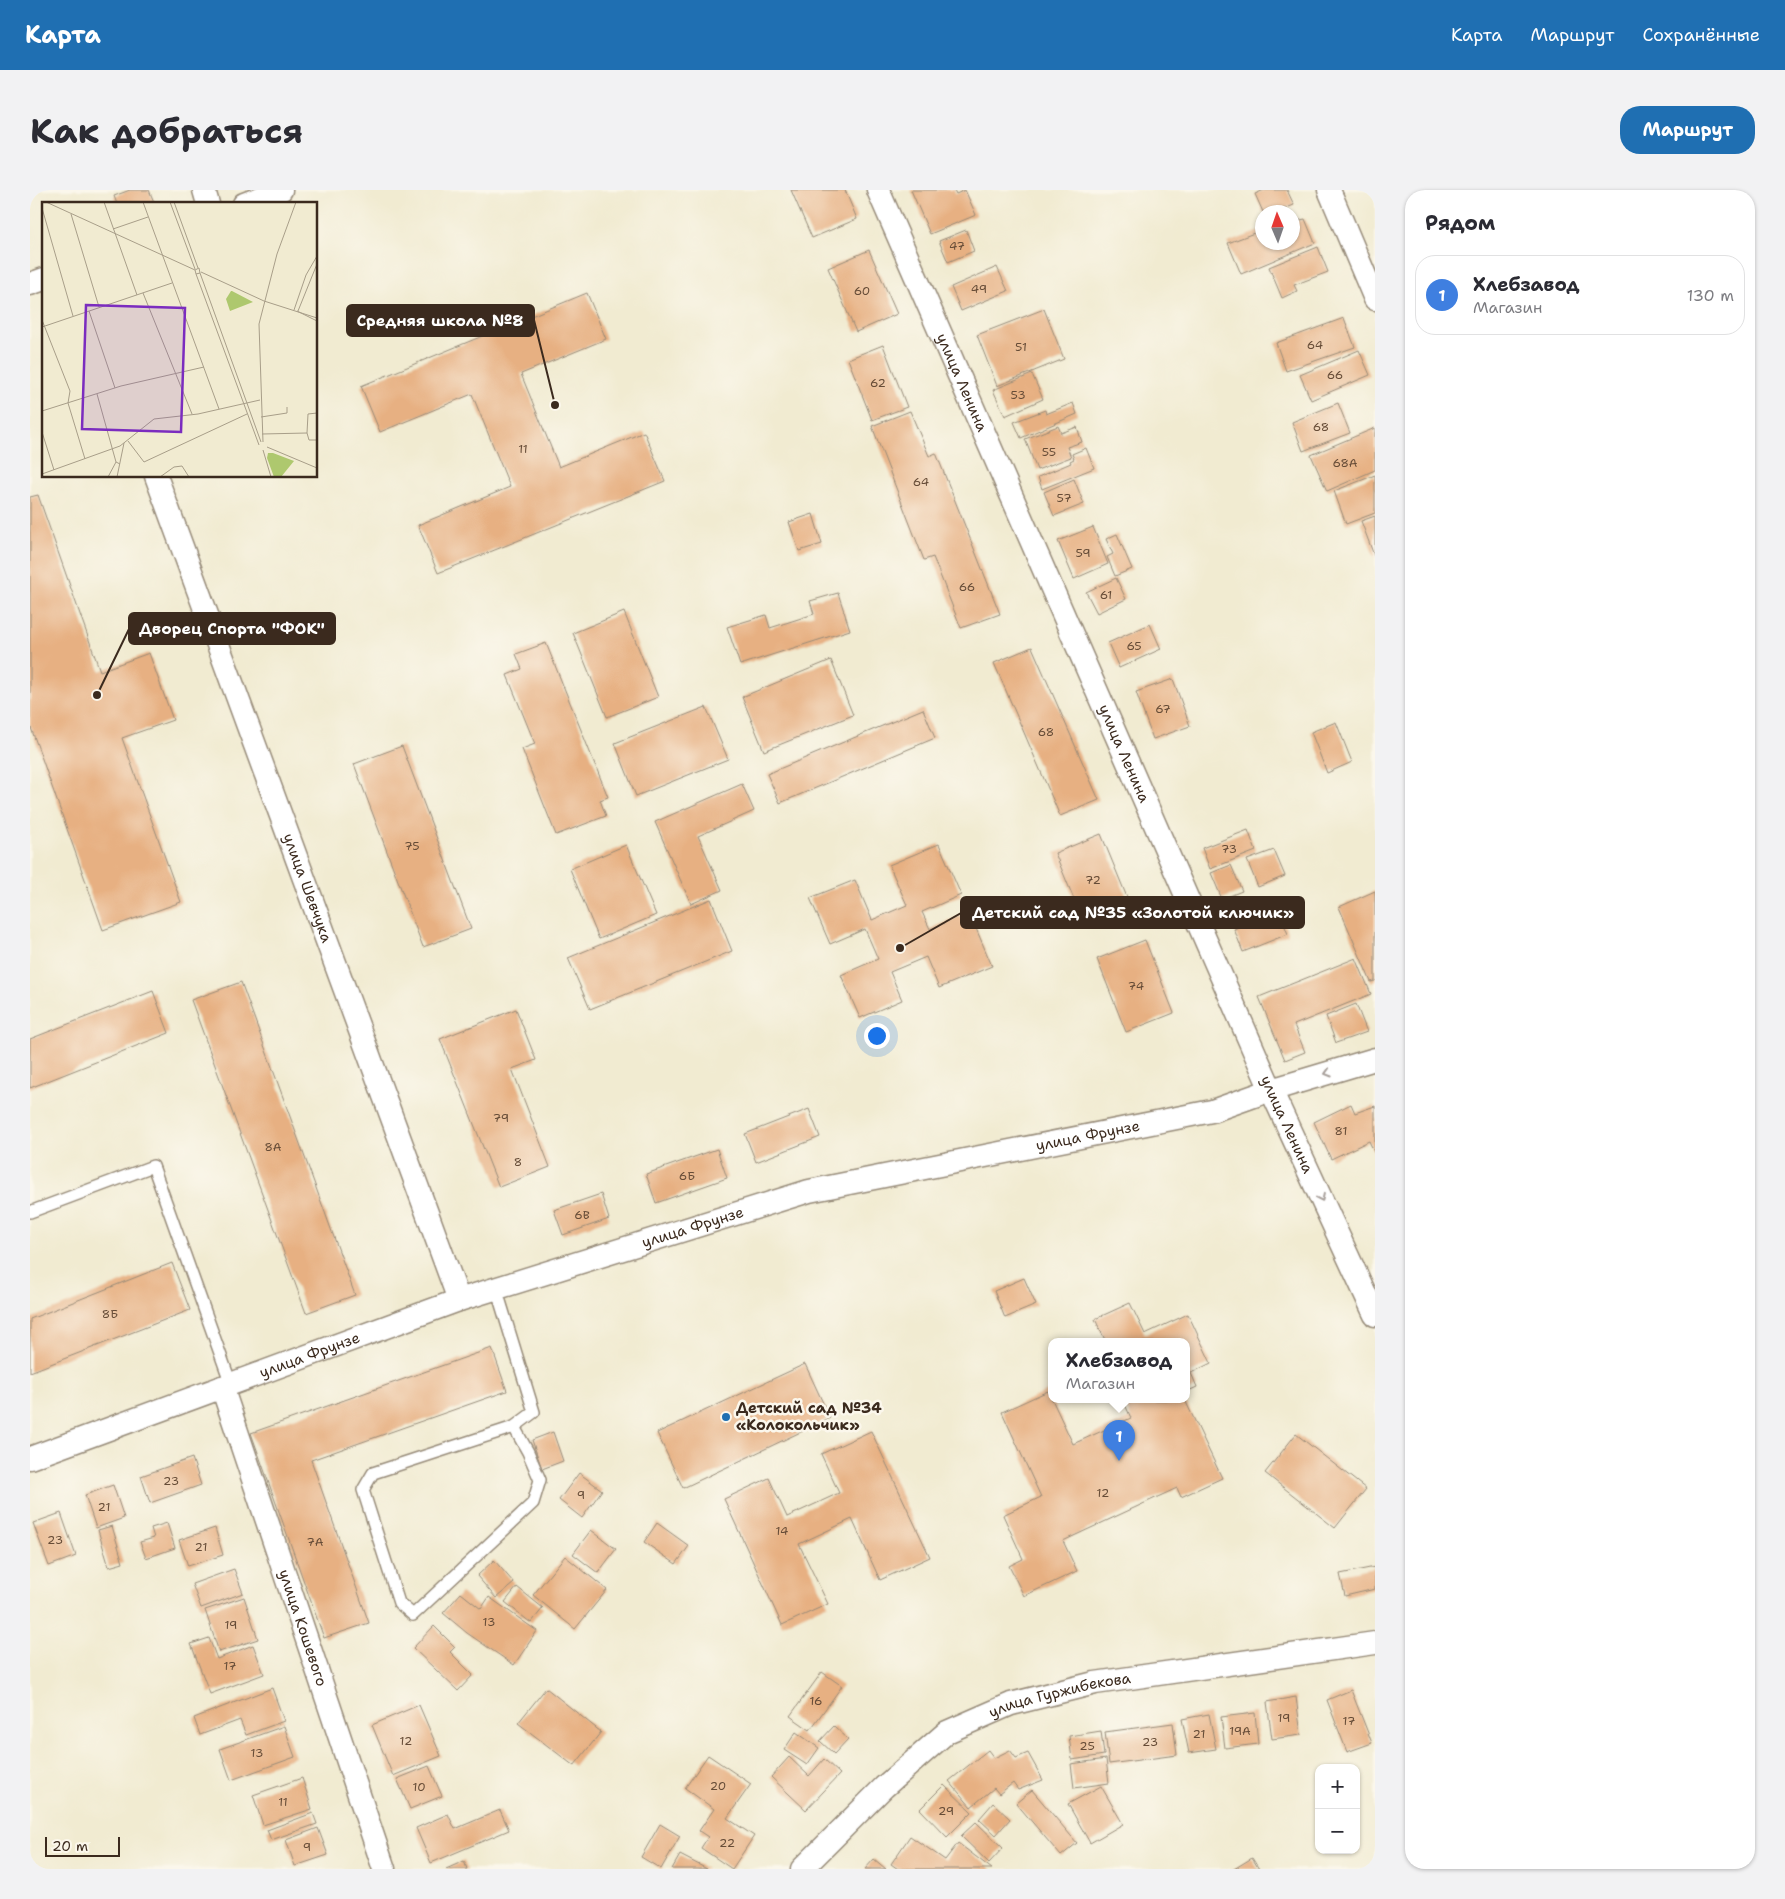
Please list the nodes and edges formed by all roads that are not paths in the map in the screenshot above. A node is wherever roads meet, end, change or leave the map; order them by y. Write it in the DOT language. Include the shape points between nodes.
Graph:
graph roads {
  1 [pos="281,190"];
  2 [pos="878,190"];
  3 [pos="1329,190"];
  4 [pos="249,202"];
  5 [pos="42,280"];
  6 [pos="30,284"];
  7 [pos="1375,299"];
  8 [pos="157,478"];
  9 [pos="1375,1059"];
  10 [pos="1271,1090"];
  11 [pos="30,1212"];
  12 [pos="496,1288"];
  13 [pos="459,1300"];
  14 [pos="1375,1314"];
  15 [pos="226,1385"];
  16 [pos="514,1427"];
  17 [pos="30,1458"];
  18 [pos="1375,1643"];
  19 [pos="384,1869"];
  20 [pos="802,1869"];
  1 -- 4 [label="street"];
  2 -- 10 [label="street, улица Ленина"];
  3 -- 7 [label="street"];
  5 -- 6 [label="street"];
  8 -- 13 [label="street, улица Шевчука"];
  9 -- 10 [label="street, улица Фрунзе, one-way"];
  10 -- 12 [label="street, улица Фрунзе" via="1212,1111 809,1191"];
  10 -- 14 [label="street, улица Ленина, one-way"];
  11 -- 15 [label="lane" via="153,1166"];
  12 -- 13 [label="street, улица Фрунзе"];
  12 -- 16 [label="lane" via="534,1412"];
  13 -- 15 [label="street, улица Фрунзе"];
  15 -- 17 [label="street, улица Фрунзе"];
  15 -- 19 [label="street, улица Кошевого"];
  16 -- 16 [label="lane" via="373,1473 364,1490 399,1603 414,1616 533,1503 540,1480"];
  18 -- 20 [label="street, улица Гуржибекова" via="1095,1683 1011,1704 947,1732 884,1787"];
}
